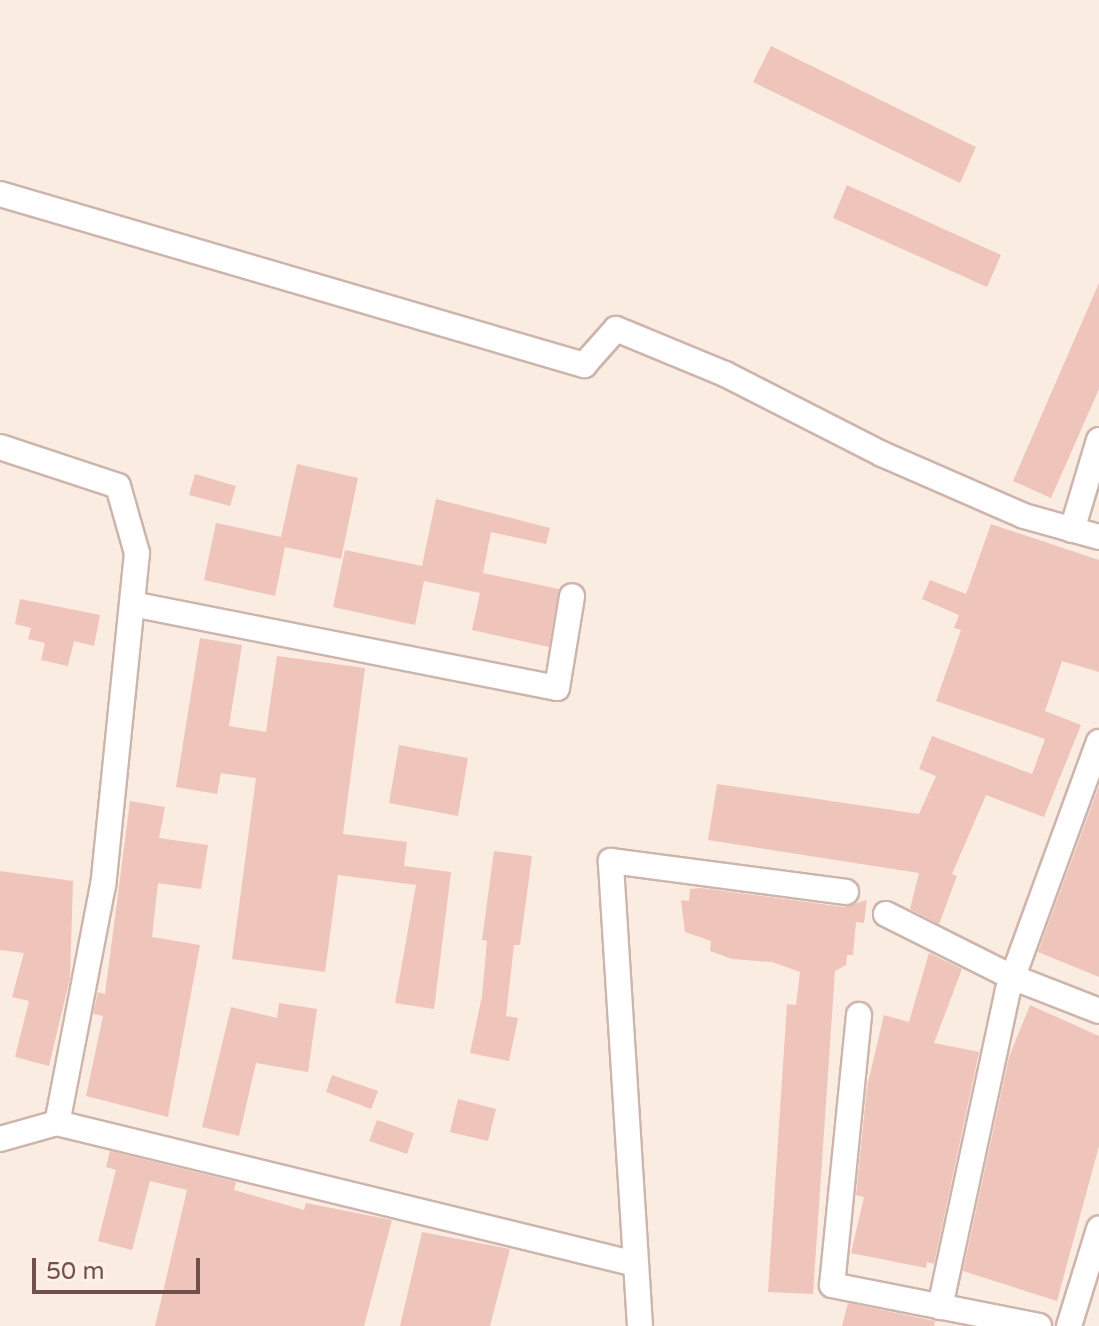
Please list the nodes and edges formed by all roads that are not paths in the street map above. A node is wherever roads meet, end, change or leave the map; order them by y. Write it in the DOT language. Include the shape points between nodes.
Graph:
graph roads {
  1 [pos="0,194"];
  2 [pos="1099,440"];
  3 [pos="0,447"];
  4 [pos="1072,530"];
  5 [pos="1099,537"];
  6 [pos="572,596"];
  7 [pos="132,604"];
  8 [pos="1099,742"];
  9 [pos="846,892"];
  10 [pos="886,914"];
  11 [pos="1012,977"];
  12 [pos="1099,1011"];
  13 [pos="859,1015"];
  14 [pos="57,1123"];
  15 [pos="0,1139"];
  16 [pos="1099,1229"];
  17 [pos="636,1264"];
  18 [pos="940,1307"];
  19 [pos="640,1326"];
  20 [pos="1039,1326"];
  21 [pos="1069,1326"];
  1 -- 4 [label="street" via="584,365 616,329 725,374 995,504"];
  2 -- 4 [label="street"];
  3 -- 7 [label="street" via="118,486 137,553"];
  4 -- 5 [label="street"];
  6 -- 7 [label="street" via="557,688"];
  7 -- 14 [label="street" via="103,885"];
  8 -- 11 [label="street"];
  9 -- 17 [label="street" via="611,861"];
  10 -- 11 [label="street"];
  11 -- 12 [label="street"];
  11 -- 18 [label="street"];
  13 -- 18 [label="street" via="832,1285"];
  14 -- 15 [label="street"];
  14 -- 17 [label="street"];
  16 -- 21 [label="street"];
  17 -- 19 [label="street"];
  18 -- 20 [label="street"];
}
